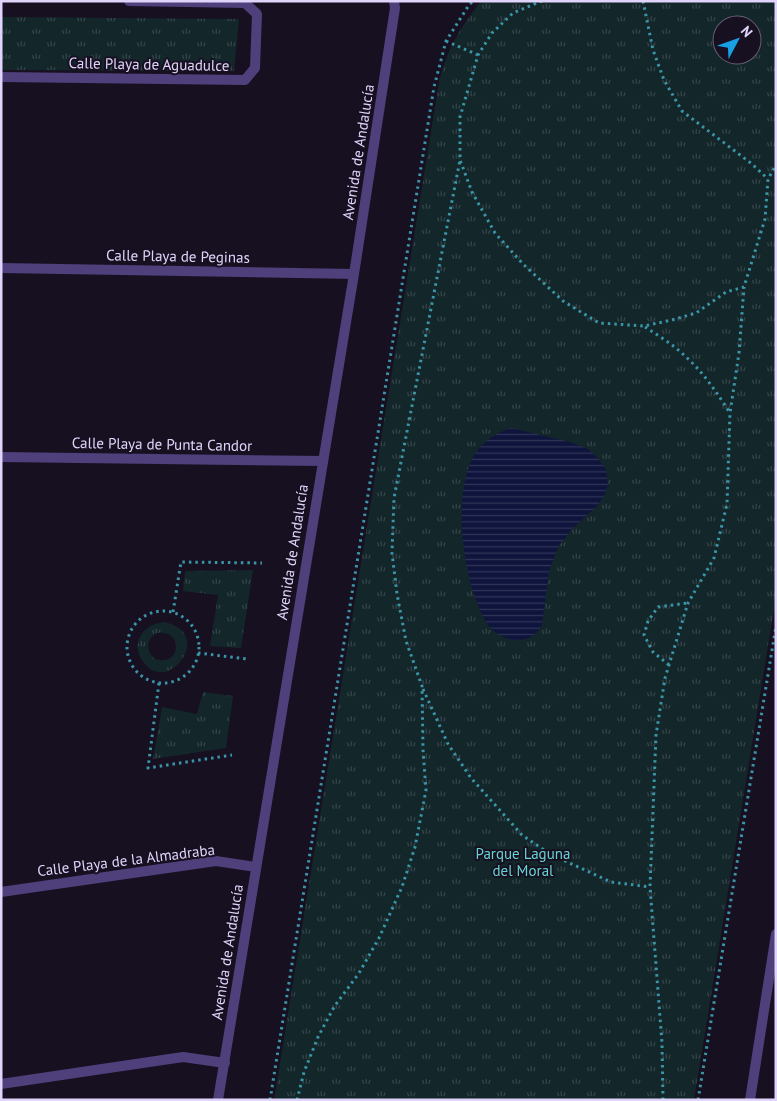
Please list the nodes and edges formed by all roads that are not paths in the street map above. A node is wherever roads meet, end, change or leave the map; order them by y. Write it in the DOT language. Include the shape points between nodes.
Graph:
graph roads {
  1 [pos="129,1"];
  2 [pos="396,4"];
  3 [pos="1,77"];
  4 [pos="1,268"];
  5 [pos="354,274"];
  6 [pos="1,457"];
  7 [pos="323,461"];
  8 [pos="256,867"];
  9 [pos="1,892"];
  10 [pos="776,934"];
  11 [pos="225,1063"];
  12 [pos="1,1084"];
  13 [pos="218,1100"];
  14 [pos="750,1100"];
  1 -- 3 [label="street, Calle Playa de Aguadulce" via="245,3 257,14 255,68 245,80"];
  2 -- 5 [label="street, Avenida de Andalucía"];
  4 -- 5 [label="street, Calle Playa de Peginas"];
  5 -- 7 [label="street, Avenida de Andalucía"];
  6 -- 7 [label="street, Calle Playa de Punta Candor"];
  7 -- 8 [label="street, Avenida de Andalucía"];
  8 -- 9 [label="street, Calle Playa de la Almadraba" via="216,861"];
  8 -- 11 [label="street, Avenida de Andalucía"];
  10 -- 14 [label="street"];
  11 -- 12 [label="street" via="183,1057"];
  11 -- 13 [label="street, Avenida de Andalucía"];
}
